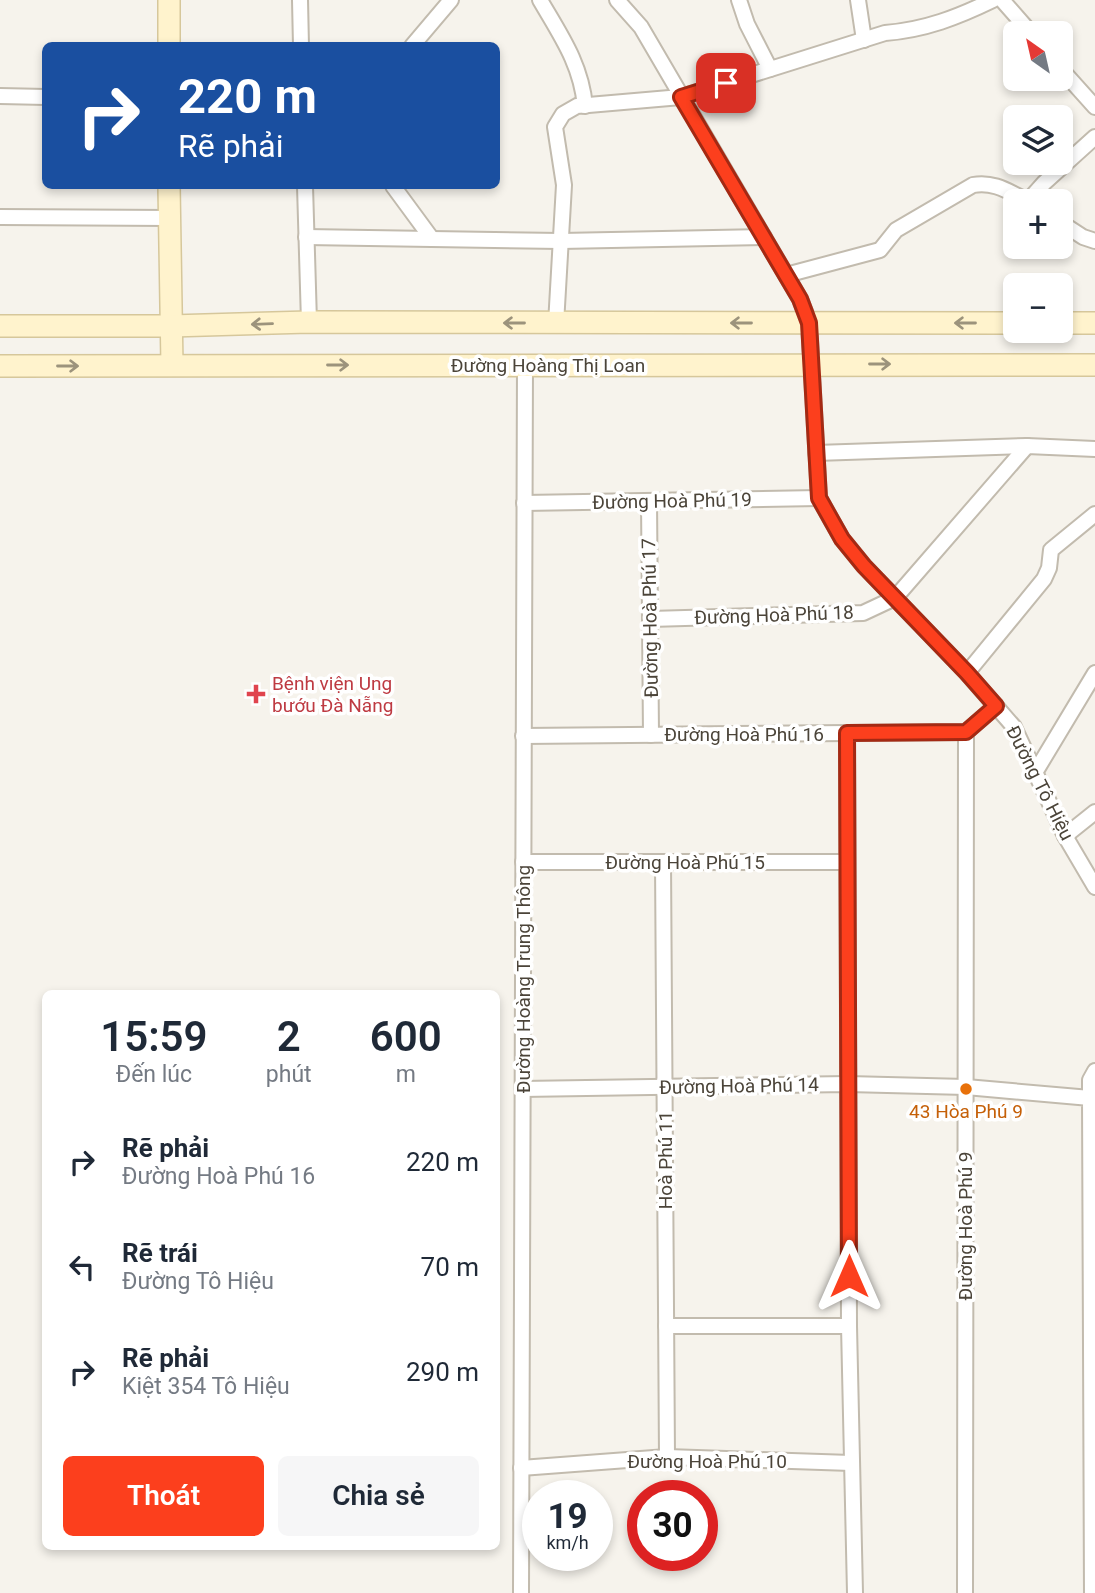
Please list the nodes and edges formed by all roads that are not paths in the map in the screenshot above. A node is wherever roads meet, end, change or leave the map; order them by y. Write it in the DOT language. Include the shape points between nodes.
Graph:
graph roads {
  1 [pos="169,0"];
  2 [pos="300,0"];
  3 [pos="451,0"];
  4 [pos="540,0"];
  5 [pos="617,0"];
  6 [pos="739,0"];
  7 [pos="858,0"];
  8 [pos="993,0"];
  9 [pos="1002,0"];
  10 [pos="1020,21"];
  11 [pos="864,40"];
  12 [pos="169,42"];
  13 [pos="301,42"];
  14 [pos="415,42"];
  15 [pos="770,69"];
  16 [pos="1073,82"];
  17 [pos="0,96"];
  18 [pos="42,97"];
  19 [pos="681,97"];
  20 [pos="585,106"];
  21 [pos="1095,107"];
  22 [pos="1095,136"];
  23 [pos="169,189"];
  24 [pos="305,189"];
  25 [pos="395,189"];
  26 [pos="0,217"];
  27 [pos="170,218"];
  28 [pos="1073,230"];
  29 [pos="306,237"];
  30 [pos="764,237"];
  31 [pos="432,239"];
  32 [pos="561,241"];
  33 [pos="1094,243"];
  34 [pos="786,275"];
  35 [pos="309,322"];
  36 [pos="809,323"];
  37 [pos="1003,323"];
  38 [pos="1073,323"];
  39 [pos="1095,323"];
  40 [pos="556,324"];
  41 [pos="0,326"];
  42 [pos="171,327"];
  43 [pos="811,364"];
  44 [pos="172,365"];
  45 [pos="525,365"];
  46 [pos="1095,365"];
  47 [pos="0,366"];
  48 [pos="1027,446"];
  49 [pos="1095,449"];
  50 [pos="816,453"];
  51 [pos="819,498"];
  52 [pos="649,501"];
  53 [pos="524,503"];
  54 [pos="1095,514"];
  55 [pos="894,598"];
  56 [pos="650,619"];
  57 [pos="967,673"];
  58 [pos="1095,673"];
  59 [pos="996,706"];
  60 [pos="966,732"];
  61 [pos="847,733"];
  62 [pos="651,735"];
  63 [pos="523,736"];
  64 [pos="1036,771"];
  65 [pos="1095,813"];
  66 [pos="1065,835"];
  67 [pos="523,862"];
  68 [pos="663,862"];
  69 [pos="847,862"];
  70 [pos="1095,887"];
  71 [pos="1095,1071"];
  72 [pos="848,1084"];
  73 [pos="665,1087"];
  74 [pos="966,1087"];
  75 [pos="522,1089"];
  76 [pos="1090,1097"];
  77 [pos="1093,1301"];
  78 [pos="666,1326"];
  79 [pos="849,1326"];
  80 [pos="1093,1399"];
  81 [pos="667,1457"];
  82 [pos="851,1463"];
  83 [pos="521,1468"];
  84 [pos="521,1593"];
  85 [pos="855,1593"];
  86 [pos="965,1593"];
  87 [pos="1092,1593"];
  1 -- 12 [label="main road"];
  2 -- 13 [label="street"];
  3 -- 14 [label="street"];
  4 -- 20 [label="street" via="577,65"];
  5 -- 19 [label="street, Đường Tô Hiệu" via="641,27"];
  6 -- 15 [label="street"];
  7 -- 11 [label="street"];
  8 -- 11 [label="street" via="936,24"];
  9 -- 10 [label="street"];
  11 -- 15 [label="street"];
  15 -- 19 [label="street"];
  16 -- 21 [label="street"];
  17 -- 18 [label="street"];
  19 -- 20 [label="street"];
  19 -- 30 [label="street, Đường Tô Hiệu"];
  20 -- 32 [label="street" via="563,114 555,127 564,185"];
  22 -- 34 [label="street" via="1028,201 994,184 973,185 896,230 880,250"];
  23 -- 27 [label="main road"];
  24 -- 29 [label="street"];
  25 -- 31 [label="street"];
  26 -- 27 [label="street"];
  27 -- 42 [label="main road"];
  28 -- 33 [label="street"];
  29 -- 31 [label="street"];
  29 -- 35 [label="street"];
  30 -- 32 [label="street"];
  30 -- 34 [label="street, Đường Tô Hiệu"];
  31 -- 32 [label="street"];
  32 -- 40 [label="street"];
  34 -- 36 [label="street, Đường Tô Hiệu"];
  40 -- 35 [label="main road, one-way"];
  35 -- 42 [label="main road, one-way"];
  37 -- 36 [label="main road, one-way"];
  36 -- 40 [label="main road, one-way"];
  36 -- 43 [label="street, Đường Tô Hiệu"];
  38 -- 39 [label="main road"];
  41 -- 42 [label="main road"];
  42 -- 44 [label="main road"];
  43 -- 45 [label="main road, Đường Hoàng Thị Loan"];
  43 -- 46 [label="main road, Đường Hoàng Thị Loan, one-way"];
  43 -- 50 [label="street, Đường Tô Hiệu"];
  44 -- 45 [label="main road, Đường Hoàng Thị Loan, one-way"];
  47 -- 44 [label="main road, Đường Hoàng Thị Loan, one-way"];
  45 -- 53 [label="street, Đường Hoàng Trung Thông"];
  48 -- 49 [label="street"];
  48 -- 50 [label="street"];
  48 -- 55 [label="street"];
  50 -- 51 [label="street, Đường Tô Hiệu"];
  51 -- 52 [label="street, Đường Hoà Phú 19"];
  51 -- 55 [label="street, Đường Tô Hiệu" via="842,539"];
  52 -- 53 [label="street, Đường Hoà Phú 19"];
  52 -- 56 [label="street, Đường Hoà Phú 17"];
  53 -- 63 [label="street, Đường Hoàng Trung Thông"];
  54 -- 57 [label="street" via="1051,550 1044,579"];
  55 -- 56 [label="street, Đường Hoà Phú 18" via="863,613"];
  55 -- 57 [label="street, Đường Tô Hiệu"];
  56 -- 62 [label="street, Đường Hoà Phú 17"];
  57 -- 59 [label="street, Đường Tô Hiệu"];
  58 -- 64 [label="street"];
  59 -- 60 [label="street"];
  59 -- 64 [label="street, Đường Tô Hiệu" via="1014,727"];
  60 -- 61 [label="street, Đường Hoà Phú 16"];
  60 -- 74 [label="street, Đường Hoà Phú 9"];
  61 -- 62 [label="street, Đường Hoà Phú 16"];
  61 -- 69 [label="street"];
  62 -- 63 [label="street, Đường Hoà Phú 16"];
  63 -- 67 [label="street, Đường Hoàng Trung Thông"];
  64 -- 66 [label="street, Đường Tô Hiệu"];
  65 -- 66 [label="street"];
  66 -- 70 [label="street, Đường Tô Hiệu"];
  67 -- 68 [label="street, Đường Hoà Phú 15"];
  67 -- 75 [label="street, Đường Hoàng Trung Thông"];
  68 -- 69 [label="street, Đường Hoà Phú 15"];
  68 -- 73 [label="street, Hoà Phú 11"];
  69 -- 72 [label="street"];
  71 -- 76 [label="street"];
  72 -- 73 [label="street, Đường Hoà Phú 14"];
  72 -- 74 [label="street, Đường Hoà Phú 14"];
  72 -- 79 [label="street"];
  73 -- 75 [label="street, Đường Hoà Phú 14"];
  73 -- 78 [label="street, Hoà Phú 11"];
  74 -- 76 [label="street, Đường Hoà Phú 14"];
  74 -- 86 [label="street, Đường Hoà Phú 9"];
  75 -- 83 [label="street, Đường Hoàng Trung Thông"];
  76 -- 77 [label="street"];
  77 -- 80 [label="street"];
  78 -- 79 [label="street"];
  78 -- 81 [label="street, Hoà Phú 11"];
  79 -- 82 [label="street"];
  80 -- 87 [label="street"];
  81 -- 82 [label="street, Đường Hoà Phú 10"];
  81 -- 83 [label="street, Đường Hoà Phú 10"];
  82 -- 85 [label="street"];
  83 -- 84 [label="street, Đường Hoàng Trung Thông"];
}
